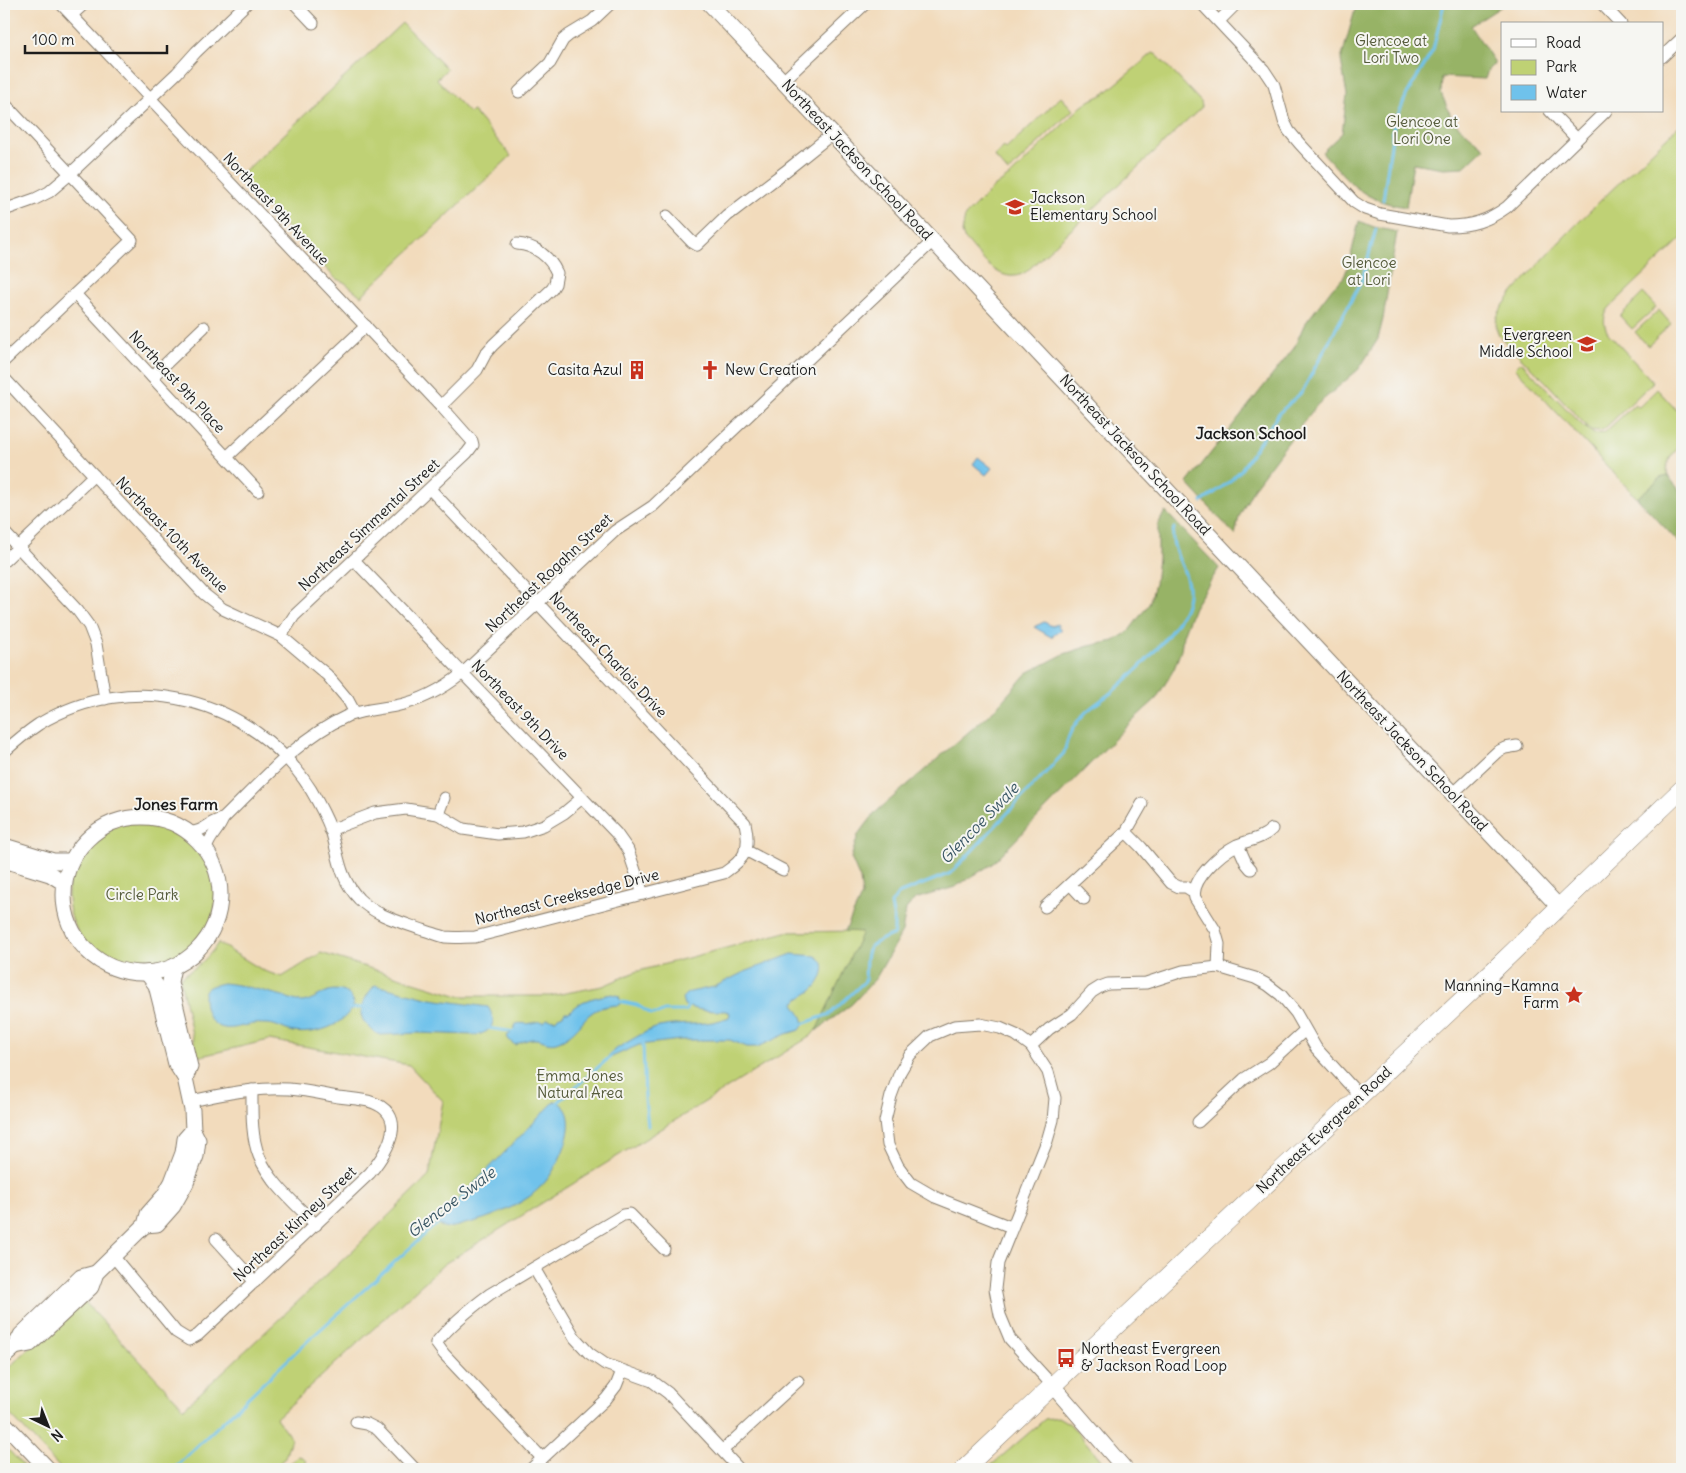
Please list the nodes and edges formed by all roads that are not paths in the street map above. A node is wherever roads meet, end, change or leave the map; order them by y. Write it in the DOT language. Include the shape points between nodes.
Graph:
graph roads {
  1 [pos="61,4"];
  2 [pos="84,4"];
  3 [pos="246,4"];
  4 [pos="295,4"];
  5 [pos="610,4"];
  6 [pos="710,4"];
  7 [pos="864,4"];
  8 [pos="1202,4"];
  9 [pos="1236,4"];
  10 [pos="1602,4"];
  11 [pos="72,16"];
  12 [pos="1219,21"];
  13 [pos="1619,22"];
  14 [pos="313,23"];
  15 [pos="1682,38"];
  16 [pos="1664,55"];
  17 [pos="783,81"];
  18 [pos="519,92"];
  19 [pos="150,98"];
  20 [pos="4,103"];
  21 [pos="1551,112"];
  22 [pos="1605,112"];
  23 [pos="832,134"];
  24 [pos="1577,139"];
  25 [pos="70,174"];
  26 [pos="4,210"];
  27 [pos="667,216"];
  28 [pos="933,241"];
  29 [pos="518,244"];
  30 [pos="75,294"];
  31 [pos="366,326"];
  32 [pos="204,327"];
  33 [pos="4,361"];
  34 [pos="152,377"];
  35 [pos="4,378"];
  36 [pos="441,406"];
  37 [pos="469,436"];
  38 [pos="227,458"];
  39 [pos="94,475"];
  40 [pos="430,489"];
  41 [pos="258,491"];
  42 [pos="4,532"];
  43 [pos="17,547"];
  44 [pos="354,560"];
  45 [pos="4,561"];
  46 [pos="538,603"];
  47 [pos="281,636"];
  48 [pos="464,672"];
  49 [pos="105,699"];
  50 [pos="355,713"];
  51 [pos="1517,746"];
  52 [pos="4,752"];
  53 [pos="287,757"];
  54 [pos="1682,789"];
  55 [pos="1453,793"];
  56 [pos="444,798"];
  57 [pos="582,798"];
  58 [pos="1142,804"];
  59 [pos="438,814"];
  60 [pos="223,818"];
  61 [pos="330,830"];
  62 [pos="1272,830"];
  63 [pos="189,832"];
  64 [pos="1126,832"];
  65 [pos="1238,845"];
  66 [pos="4,846"];
  67 [pos="206,850"];
  68 [pos="746,850"];
  69 [pos="4,860"];
  70 [pos="71,861"];
  71 [pos="1251,869"];
  72 [pos="784,870"];
  73 [pos="64,883"];
  74 [pos="1070,884"];
  75 [pos="1190,890"];
  76 [pos="643,894"];
  77 [pos="1084,899"];
  78 [pos="1045,906"];
  79 [pos="1559,907"];
  80 [pos="172,967"];
  81 [pos="1218,967"];
  82 [pos="147,973"];
  83 [pos="1305,1030"];
  84 [pos="1031,1046"];
  85 [pos="185,1078"];
  86 [pos="252,1090"];
  87 [pos="1360,1096"];
  88 [pos="191,1101"];
  89 [pos="1198,1122"];
  90 [pos="316,1225"];
  91 [pos="1011,1227"];
  92 [pos="216,1239"];
  93 [pos="664,1250"];
  94 [pos="113,1256"];
  95 [pos="534,1268"];
  96 [pos="254,1282"];
  97 [pos="4,1358"];
  98 [pos="622,1371"];
  99 [pos="798,1381"];
  100 [pos="1053,1386"];
  101 [pos="4,1422"];
  102 [pos="356,1422"];
  103 [pos="722,1450"];
  104 [pos="542,1458"];
  105 [pos="48,1469"];
  106 [pos="415,1469"];
  107 [pos="531,1469"];
  108 [pos="739,1469"];
  109 [pos="964,1469"];
  110 [pos="1125,1469"];
  1 -- 11 [label="street, Northeast 9th Avenue"];
  2 -- 11 [label="street"];
  3 -- 19 [label="street"];
  4 -- 14 [label="street"];
  5 -- 18 [label="street" via="592,21 569,35 550,63"];
  6 -- 17 [label="street, Northeast Jackson School Road"];
  7 -- 17 [label="street"];
  8 -- 12 [label="street"];
  9 -- 12 [label="street"];
  10 -- 13 [label="street"];
  11 -- 19 [label="street, Northeast 9th Avenue"];
  12 -- 24 [label="street" via="1270,79 1286,126 1354,202 1365,209 1448,226 1480,222 1507,207"];
  15 -- 16 [label="street"];
  17 -- 23 [label="street, Northeast Jackson School Road"];
  19 -- 25 [label="street"];
  19 -- 31 [label="street, Northeast 9th Avenue"];
  20 -- 25 [label="street"];
  21 -- 24 [label="street"];
  22 -- 24 [label="street"];
  23 -- 27 [label="street" via="727,216 696,245"];
  23 -- 28 [label="street, Northeast Jackson School Road"];
  25 -- 26 [label="street" via="49,192"];
  25 -- 30 [label="street" via="132,240"];
  28 -- 46 [label="street, Northeast Rogahn Street" via="653,506 615,531"];
  28 -- 55 [label="street, Northeast Jackson School Road"];
  29 -- 36 [label="street" via="533,247 550,262 557,273 555,284 493,345 478,370"];
  30 -- 33 [label="street"];
  30 -- 34 [label="street, Northeast 9th Place"];
  31 -- 36 [label="street, Northeast 9th Avenue"];
  31 -- 38 [label="street"];
  32 -- 34 [label="street"];
  34 -- 38 [label="street, Northeast 9th Place"];
  35 -- 39 [label="street, Northeast 10th Avenue"];
  36 -- 37 [label="street, Northeast 9th Avenue"];
  37 -- 40 [label="street, Northeast Simmental Street" via="473,445 471,449"];
  38 -- 41 [label="street, Northeast 9th Place"];
  39 -- 43 [label="street"];
  39 -- 47 [label="street, Northeast 10th Avenue" via="204,594 223,609"];
  40 -- 44 [label="street, Northeast Simmental Street"];
  40 -- 46 [label="street, Northeast Charlois Drive"];
  42 -- 43 [label="street"];
  43 -- 45 [label="street"];
  43 -- 49 [label="street" via="78,611 88,626 96,644"];
  44 -- 47 [label="street, Northeast Simmental Street" via="294,616"];
  44 -- 48 [label="street, Northeast 9th Drive"];
  46 -- 48 [label="street, Northeast Rogahn Street"];
  46 -- 68 [label="street, Northeast Charlois Drive" via="744,823 748,838"];
  47 -- 50 [label="street, Northeast 10th Avenue" via="327,675"];
  48 -- 50 [label="street, Northeast Rogahn Street" via="425,697"];
  48 -- 57 [label="street, Northeast 9th Drive"];
  49 -- 52 [label="street, Northeast Creeksedge Drive" via="54,716"];
  49 -- 53 [label="street, Northeast Creeksedge Drive" via="157,696 208,706 248,726"];
  50 -- 53 [label="street, Northeast Rogahn Street" via="315,734"];
  51 -- 55 [label="street" via="1497,752"];
  53 -- 60 [label="street, Northeast Rogahn Street"];
  53 -- 61 [label="street, Northeast Creeksedge Drive" via="311,790"];
  54 -- 79 [label="main road, Northeast Evergreen Road"];
  55 -- 79 [label="street, Northeast Jackson School Road"];
  56 -- 59 [label="street"];
  57 -- 59 [label="street" via="544,826 523,832 498,834 463,829"];
  57 -- 76 [label="street, Northeast 9th Drive" via="628,850"];
  58 -- 64 [label="street"];
  59 -- 61 [label="street" via="406,809 375,813"];
  60 -- 63 [label="street, Northeast Rogahn Street" via="214,820 201,830"];
  60 -- 67 [label="street, Northeast Rogahn Street"];
  61 -- 76 [label="street, Northeast Creeksedge Drive" via="340,870 359,898 371,909 394,920 444,936 475,937"];
  62 -- 65 [label="street"];
  63 -- 67 [label="street"];
  63 -- 70 [label="street" via="156,817 137,816 119,820 94,832"];
  64 -- 74 [label="street"];
  64 -- 75 [label="street" via="1167,879 1175,886"];
  65 -- 71 [label="street"];
  65 -- 75 [label="street" via="1226,852"];
  66 -- 70 [label="street" via="53,861"];
  67 -- 80 [label="street" via="220,882 218,916 201,947"];
  68 -- 72 [label="street"];
  68 -- 76 [label="street, Northeast Creeksedge Drive" via="740,862 724,873"];
  69 -- 73 [label="street" via="50,874"];
  70 -- 73 [label="street"];
  73 -- 82 [label="street" via="65,911 81,944 110,967"];
  74 -- 77 [label="street"];
  74 -- 78 [label="street"];
  75 -- 81 [label="street" via="1215,930 1219,944"];
  79 -- 87 [label="main road, Northeast Evergreen Road"];
  80 -- 82 [label="street"];
  80 -- 85 [label="street" via="170,982 190,1067"];
  81 -- 83 [label="street" via="1268,984 1288,1001"];
  81 -- 84 [label="street" via="1183,971 1146,982 1100,987"];
  82 -- 85 [label="street" via="156,985 176,1064"];
  83 -- 87 [label="street" via="1316,1048"];
  83 -- 89 [label="street" via="1270,1063 1244,1079"];
  84 -- 91 [label="street" via="1048,1072 1055,1098 1053,1120"];
  84 -- 91 [label="street" via="1000,1028 980,1024 954,1026 930,1036 910,1055 900,1072 885,1122 888,1145 911,1183 935,1197"];
  85 -- 88 [label="street"];
  86 -- 88 [label="street"];
  86 -- 90 [label="street" via="259,1155 271,1178"];
  86 -- 90 [label="street, Northeast Kinney Street" via="289,1089 369,1101 389,1113 393,1123 392,1139 383,1157"];
  87 -- 100 [label="main road, Northeast Evergreen Road"];
  88 -- 94 [label="street" via="193,1130 198,1140 192,1170 183,1190 157,1224 145,1225"];
  90 -- 96 [label="street, Northeast Kinney Street"];
  91 -- 100 [label="street" via="998,1263 995,1288 1000,1315 1010,1339"];
  92 -- 96 [label="street"];
  93 -- 95 [label="street" via="630,1214 623,1215"];
  94 -- 96 [label="street, Northeast Kinney Street" via="176,1332 189,1340"];
  94 -- 97 [label="street" via="96,1273 81,1277 21,1335"];
  95 -- 98 [label="street" via="575,1338 589,1353"];
  95 -- 104 [label="street" via="477,1303 436,1343"];
  98 -- 103 [label="street" via="652,1381 668,1393"];
  98 -- 104 [label="street" via="606,1399"];
  99 -- 103 [label="street"];
  100 -- 109 [label="main road, Northeast Evergreen Road"];
  100 -- 110 [label="street"];
  101 -- 105 [label="street"];
  102 -- 106 [label="street" via="377,1429"];
  103 -- 108 [label="street"];
  104 -- 107 [label="street"];
}
